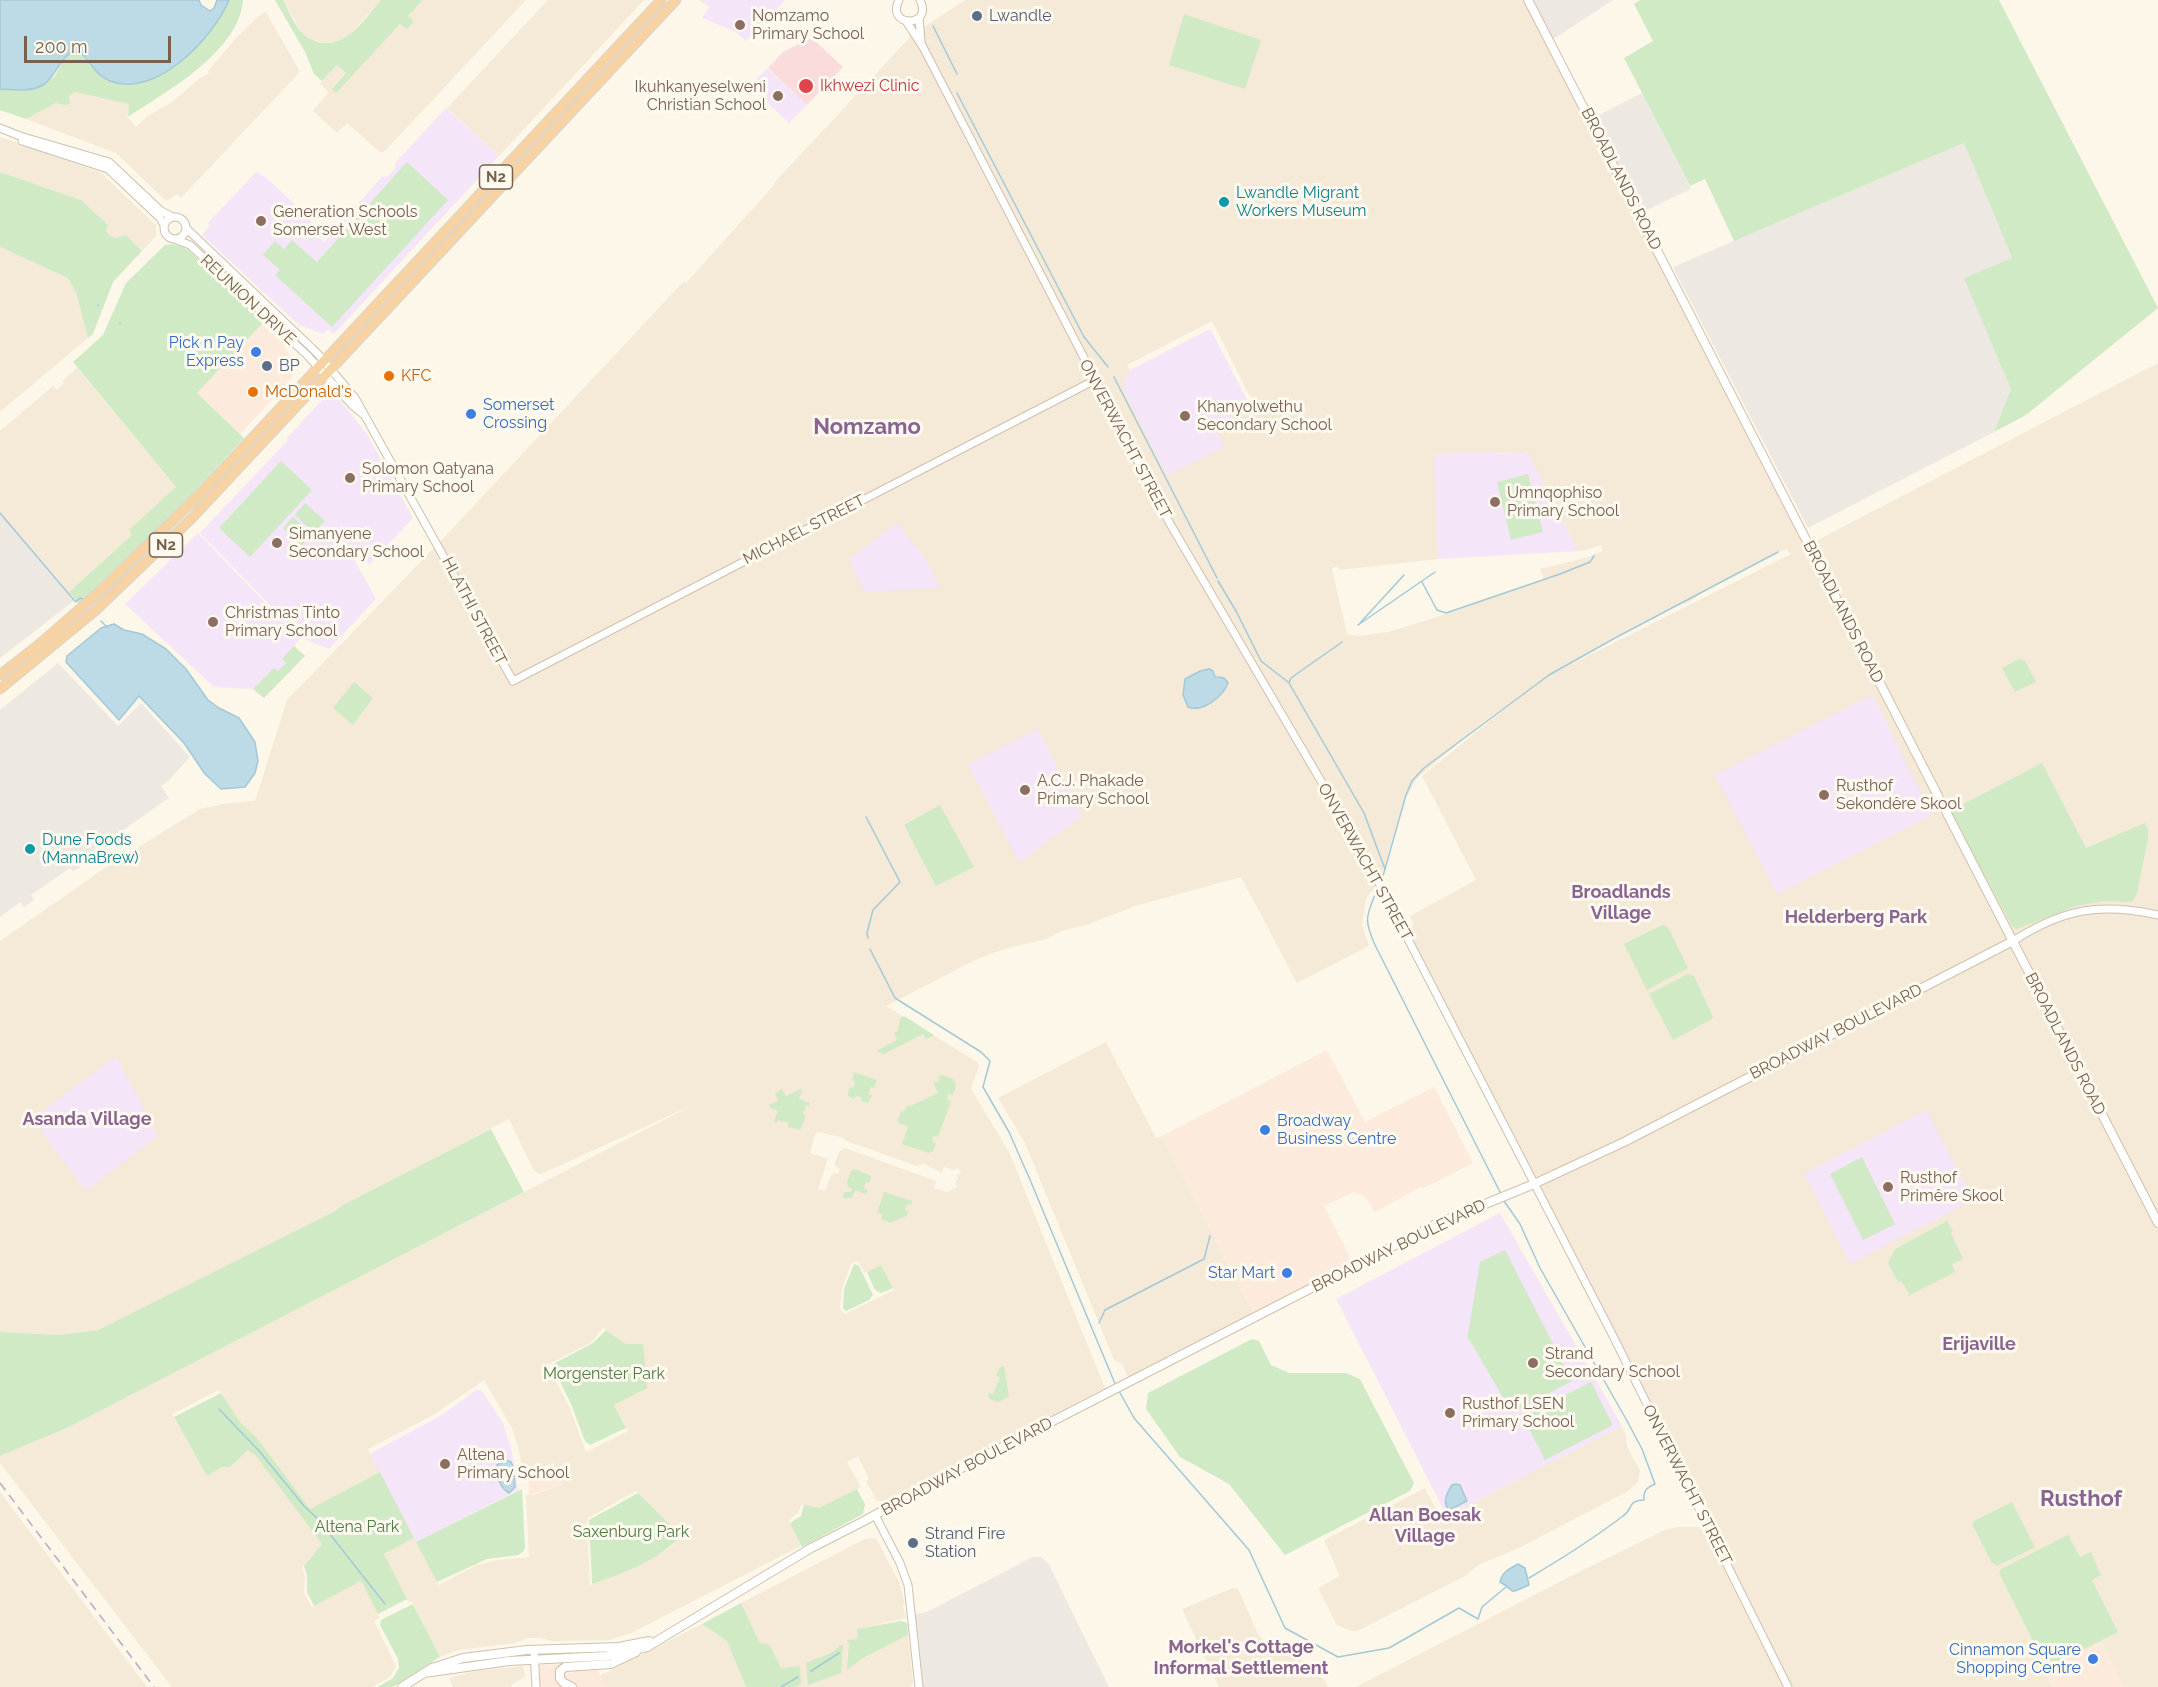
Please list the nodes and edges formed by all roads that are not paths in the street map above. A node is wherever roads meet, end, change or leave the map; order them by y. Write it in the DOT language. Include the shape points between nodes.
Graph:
graph roads {
  1 [pos="661,0"];
  2 [pos="676,0"];
  3 [pos="920,0"];
  4 [pos="1528,0"];
  5 [pos="897,2"];
  6 [pos="918,18"];
  7 [pos="906,21"];
  8 [pos="923,47"];
  9 [pos="0,128"];
  10 [pos="0,133"];
  11 [pos="173,217"];
  12 [pos="164,225"];
  13 [pos="186,228"];
  14 [pos="174,239"];
  15 [pos="321,364"];
  16 [pos="329,372"];
  17 [pos="1095,380"];
  18 [pos="0,675"];
  19 [pos="513,681"];
  20 [pos="0,689"];
  21 [pos="2158,915"];
  22 [pos="2013,941"];
  23 [pos="1534,1184"];
  24 [pos="2158,1223"];
  25 [pos="875,1515"];
  26 [pos="659,1638"];
  27 [pos="642,1648"];
  28 [pos="534,1650"];
  29 [pos="534,1659"];
  30 [pos="424,1673"];
  31 [pos="402,1687"];
  32 [pos="536,1687"];
  33 [pos="572,1687"];
  34 [pos="920,1687"];
  35 [pos="1788,1687"];
  1 -- 15 [label="highway, N2"];
  2 -- 16 [label="highway, N2"];
  3 -- 6 [label="street, ONVERWACHT STREET" via="923,9"];
  4 -- 22 [label="main road, BROADLANDS ROAD"];
  5 -- 7 [label="street, ONVERWACHT STREET" via="898,16"];
  6 -- 7 [label="street"];
  6 -- 8 [label="street, ONVERWACHT STREET"];
  7 -- 8 [label="street, ONVERWACHT STREET"];
  8 -- 17 [label="street, ONVERWACHT STREET"];
  9 -- 11 [label="street" via="109,162 161,211"];
  10 -- 12 [label="street" via="108,169"];
  11 -- 12 [label="street"];
  11 -- 13 [label="street" via="181,219"];
  12 -- 14 [label="street" via="166,234"];
  13 -- 14 [label="street" via="183,235"];
  13 -- 15 [label="street, REUNION DRIVE"];
  14 -- 15 [label="street, REUNION DRIVE" via="190,246"];
  15 -- 16 [label="street, HLATHI STREET"];
  15 -- 18 [label="highway, N2" via="165,530 89,601"];
  16 -- 19 [label="street, HLATHI STREET" via="355,398"];
  16 -- 20 [label="highway, N2" via="161,549 78,626"];
  17 -- 19 [label="street, MICHAEL STREET"];
  17 -- 23 [label="street, ONVERWACHT STREET" via="1177,536 1365,856"];
  21 -- 22 [label="street, BROADWAY BOULEVARD" via="2121,908 2086,910 2051,921"];
  22 -- 23 [label="main road, BROADWAY BOULEVARD" via="1624,1142"];
  22 -- 24 [label="main road, BROADLANDS ROAD"];
  23 -- 25 [label="main road, BROADWAY BOULEVARD" via="1434,1226"];
  23 -- 35 [label="street, ONVERWACHT STREET"];
  25 -- 26 [label="main road, BROADWAY BOULEVARD"];
  25 -- 34 [label="street" via="908,1585"];
  26 -- 27 [label="main road, BROADWAY BOULEVARD"];
  26 -- 28 [label="main road, BROADWAY BOULEVARD" via="619,1647"];
  27 -- 29 [label="main road, BROADWAY BOULEVARD" via="607,1656"];
  27 -- 33 [label="main road" via="611,1664 566,1666 559,1676"];
  28 -- 29 [label="street"];
  28 -- 30 [label="main road, BROADWAY BOULEVARD" via="463,1658"];
  29 -- 30 [label="main road, BROADWAY BOULEVARD"];
  29 -- 32 [label="street"];
  30 -- 31 [label="main road, BROADWAY BOULEVARD"];
}
